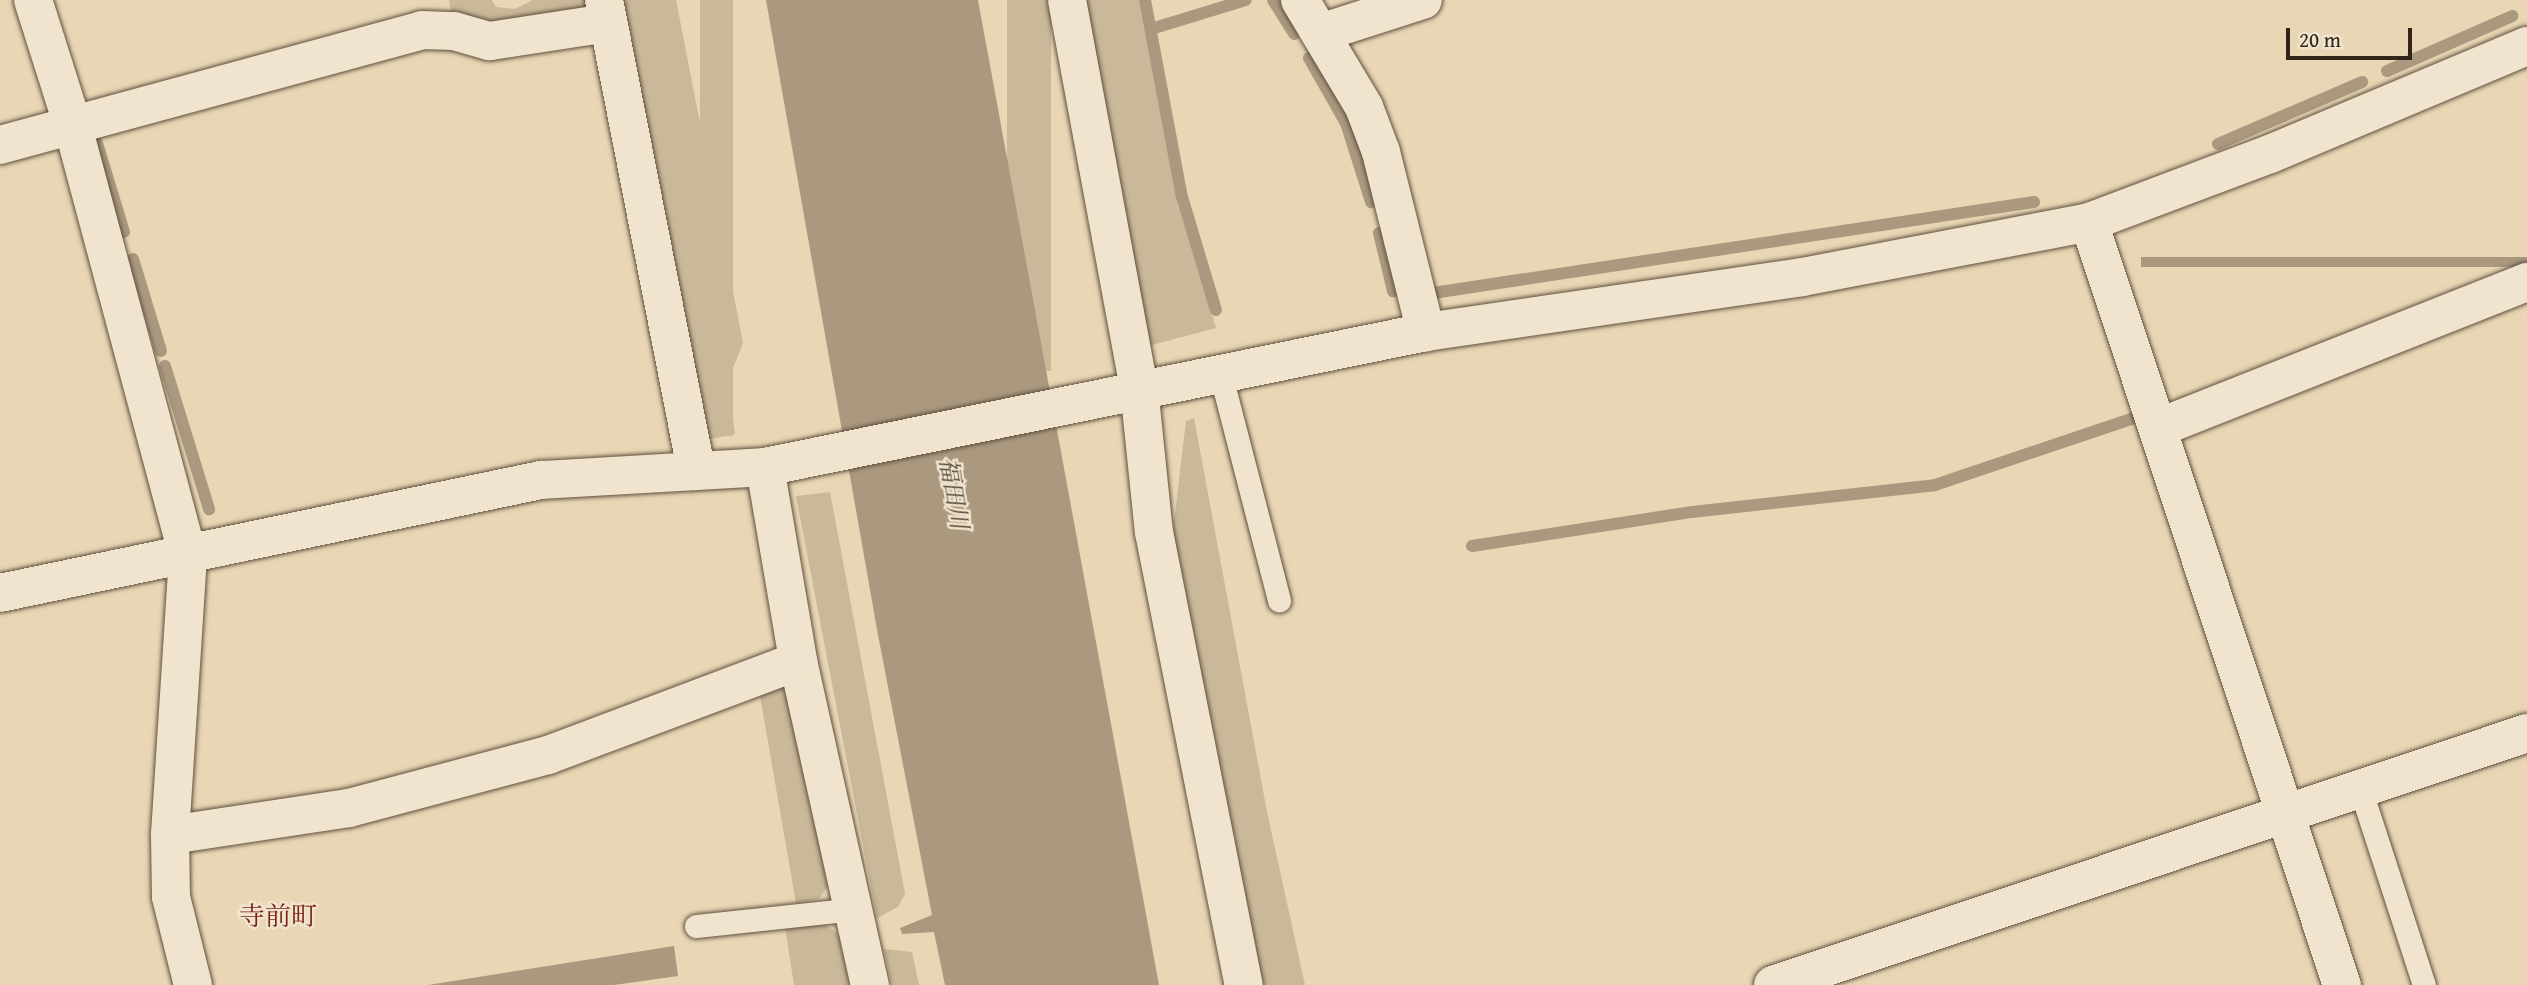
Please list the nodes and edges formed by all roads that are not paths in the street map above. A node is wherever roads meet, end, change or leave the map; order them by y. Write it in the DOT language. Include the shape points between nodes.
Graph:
graph roads {
  1 [pos="33,0"];
  2 [pos="1067,0"];
  3 [pos="1300,0"];
  4 [pos="1423,0"];
  5 [pos="606,11"];
  6 [pos="1320,33"];
  7 [pos="2527,46"];
  8 [pos="72,123"];
  9 [pos="0,145"];
  10 [pos="2089,222"];
  11 [pos="2527,282"];
  12 [pos="1426,332"];
  13 [pos="1220,372"];
  14 [pos="1123,391"];
  15 [pos="2158,428"];
  16 [pos="765,467"];
  17 [pos="696,471"];
  18 [pos="188,556"];
  19 [pos="0,593"];
  20 [pos="1279,600"];
  21 [pos="798,660"];
  22 [pos="2527,733"];
  23 [pos="2360,788"];
  24 [pos="2286,812"];
  25 [pos="170,835"];
  26 [pos="854,909"];
  27 [pos="696,926"];
  28 [pos="193,985"];
  29 [pos="870,985"];
  30 [pos="1244,985"];
  31 [pos="1773,985"];
  32 [pos="2342,985"];
  33 [pos="2424,985"];
  1 -- 8 [label="street"];
  2 -- 14 [label="street"];
  3 -- 6 [label="street"];
  4 -- 6 [label="street"];
  5 -- 8 [label="street" via="490,41 454,31 422,30"];
  5 -- 17 [label="street"];
  6 -- 12 [label="street" via="1364,107 1381,152"];
  7 -- 10 [label="street" via="2270,154"];
  8 -- 9 [label="street"];
  8 -- 18 [label="street"];
  10 -- 12 [label="street" via="1802,277"];
  10 -- 15 [label="street"];
  11 -- 15 [label="street"];
  12 -- 13 [label="street"];
  13 -- 14 [label="street"];
  13 -- 20 [label="lane"];
  14 -- 16 [label="street"];
  14 -- 30 [label="street"];
  15 -- 24 [label="street"];
  16 -- 17 [label="street"];
  16 -- 21 [label="street"];
  17 -- 18 [label="street" via="541,480"];
  18 -- 19 [label="street"];
  18 -- 25 [label="street"];
  21 -- 25 [label="street" via="548,755 349,808"];
  21 -- 26 [label="street"];
  22 -- 23 [label="street"];
  23 -- 24 [label="street"];
  23 -- 33 [label="lane"];
  24 -- 31 [label="street"];
  24 -- 32 [label="street"];
  25 -- 28 [label="street" via="171,897"];
  26 -- 27 [label="lane"];
  26 -- 29 [label="street"];
}
